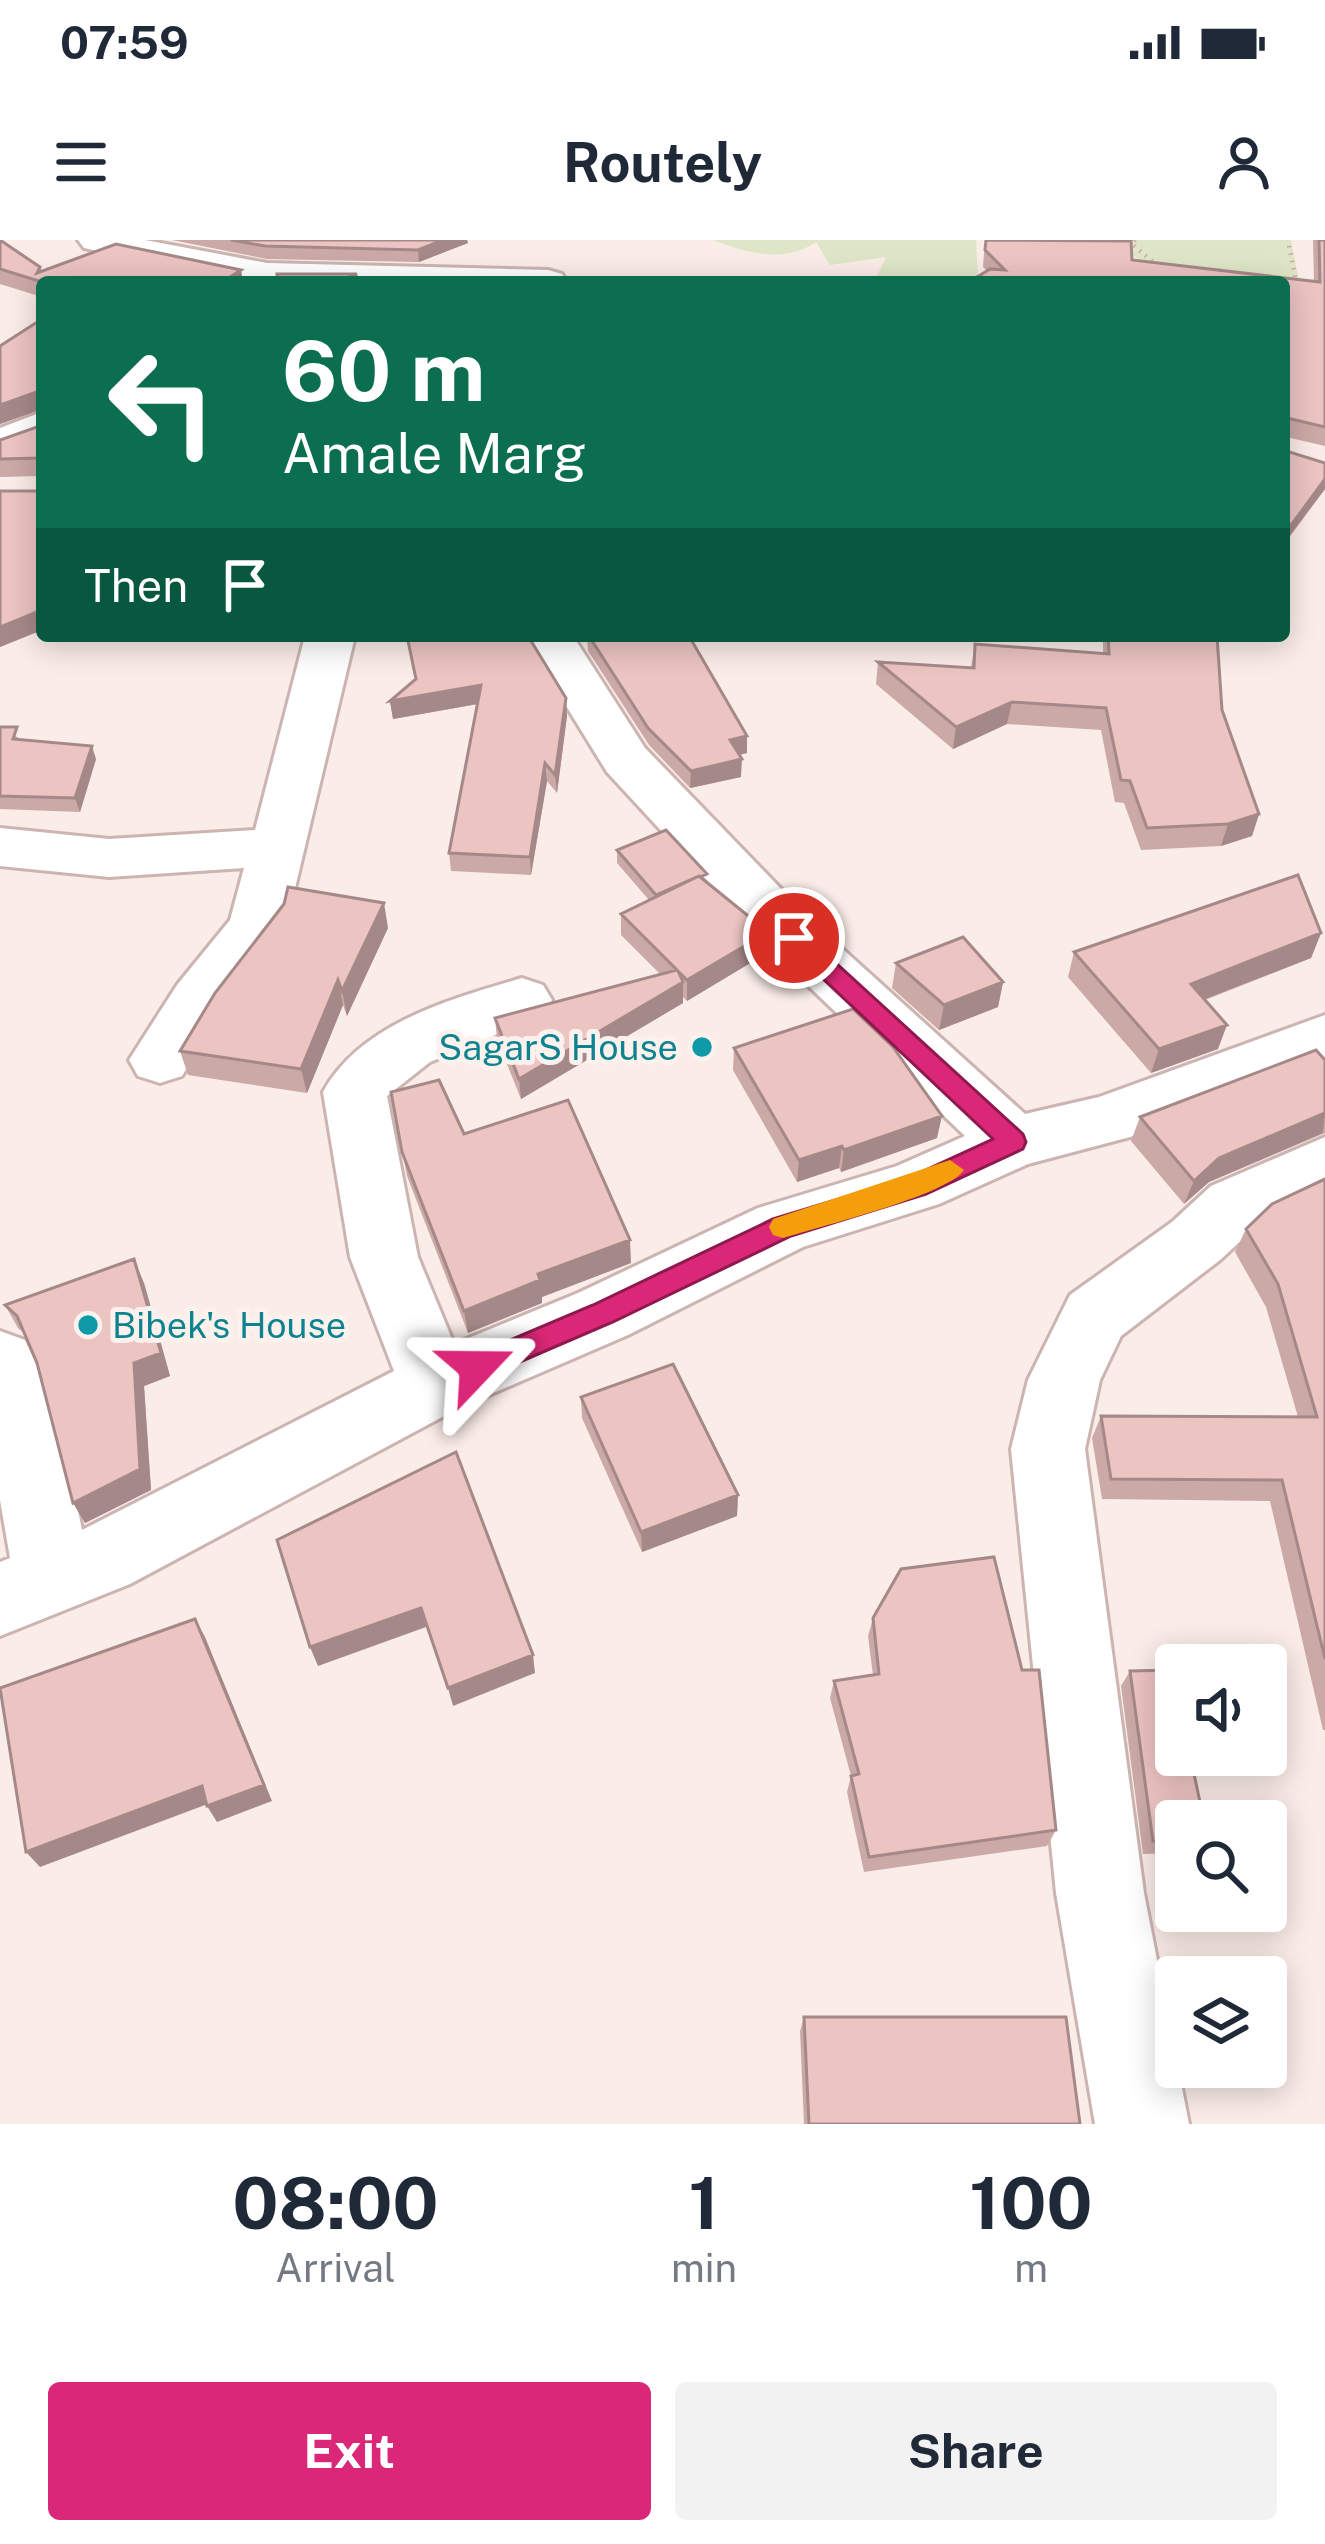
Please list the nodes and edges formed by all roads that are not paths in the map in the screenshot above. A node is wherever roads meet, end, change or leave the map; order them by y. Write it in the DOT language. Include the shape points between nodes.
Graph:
graph roads {
  1 [pos="97,240"];
  2 [pos="238,240"];
  3 [pos="194,263"];
  4 [pos="280,276"];
  5 [pos="36,428"];
  6 [pos="0,444"];
  7 [pos="329,642"];
  8 [pos="552,642"];
  9 [pos="0,847"];
  10 [pos="278,847"];
  11 [pos="522,1000"];
  12 [pos="1325,1037"];
  13 [pos="160,1060"];
  14 [pos="1013,1142"];
  15 [pos="1325,1163"];
  16 [pos="0,1362"];
  17 [pos="435,1385"];
  18 [pos="26,1588"];
  19 [pos="1142,2124"];
  1 -- 3 [label="street"];
  2 -- 3 [label="street"];
  3 -- 4 [label="street"];
  5 -- 6 [label="street"];
  7 -- 10 [label="street"];
  8 -- 14 [label="street" via="626,760 794,938"];
  9 -- 10 [label="street" via="109,858"];
  10 -- 13 [label="street" via="256,926"];
  11 -- 17 [label="street" via="404,1048 370,1070 355,1093 384,1258"];
  12 -- 14 [label="street" via="1108,1120"];
  14 -- 17 [label="street" via="916,1186 782,1227"];
  15 -- 19 [label="street" via="1235,1205 1095,1316 1064,1380 1048,1449 1100,1893"];
  16 -- 18 [label="street" via="24,1423"];
  17 -- 18 [label="street" via="103,1558"];
}
